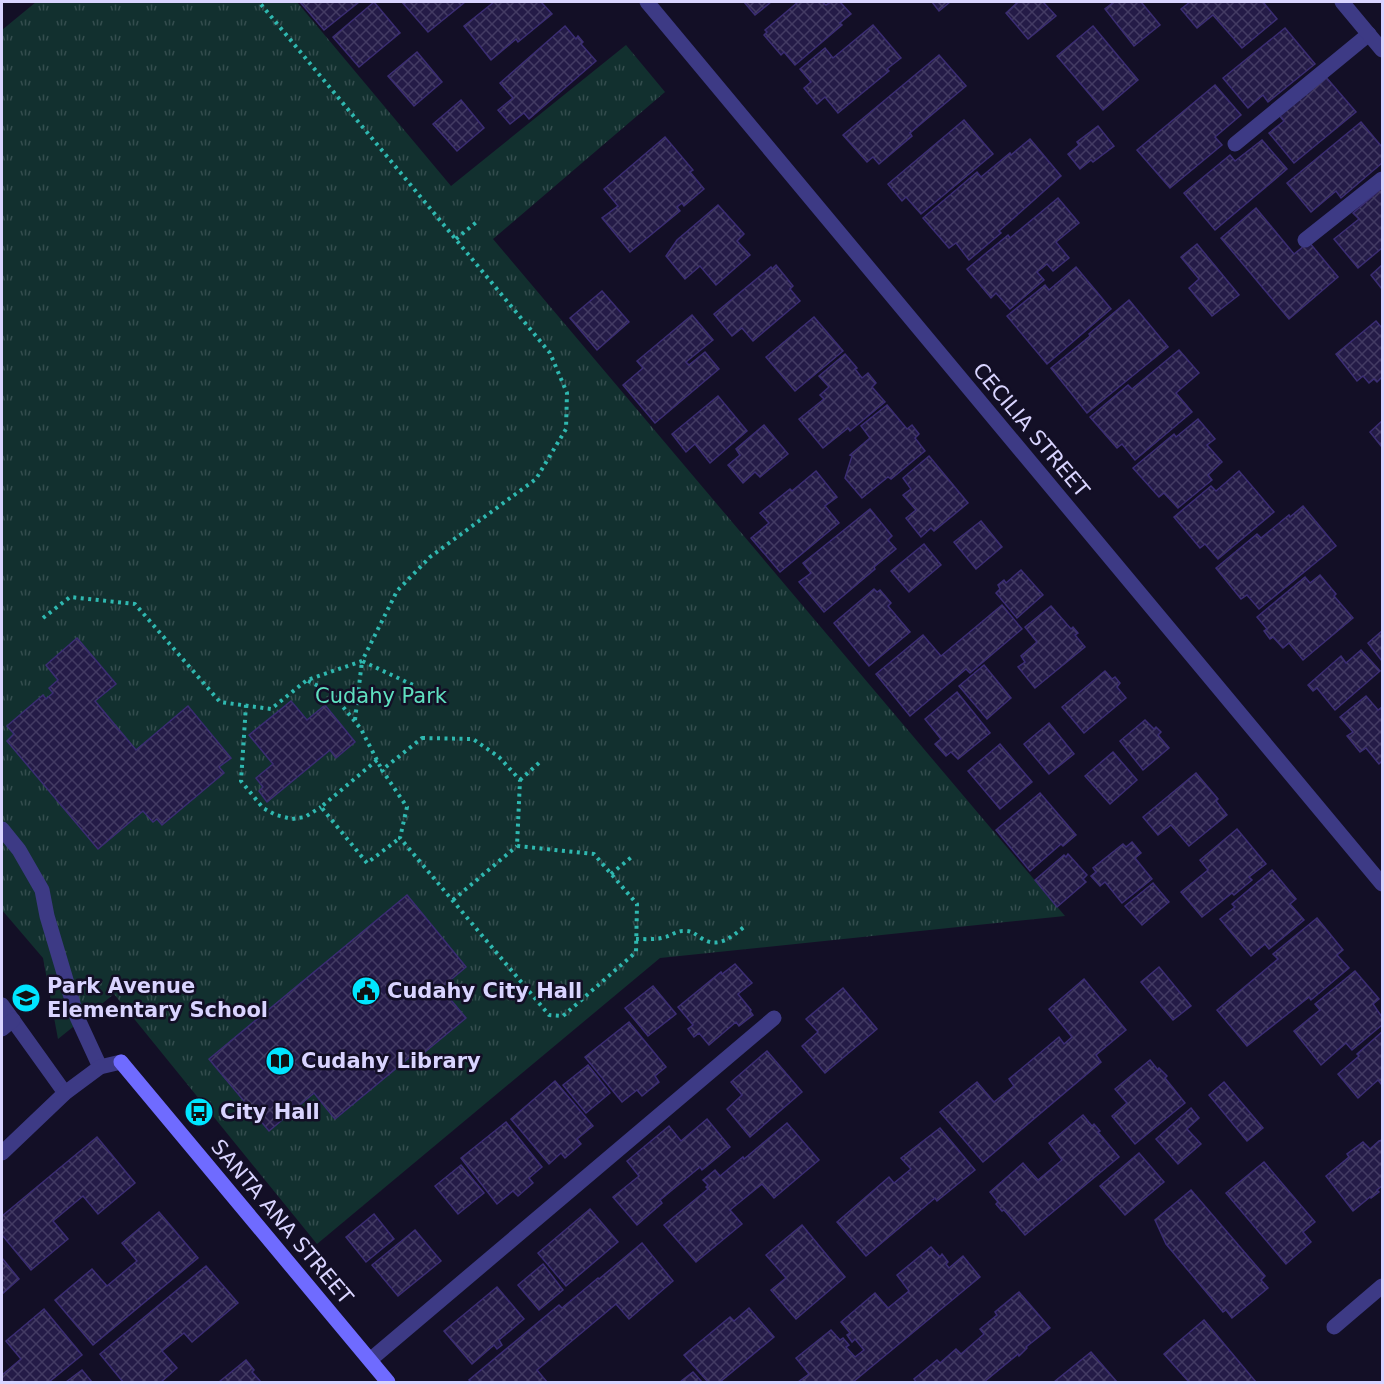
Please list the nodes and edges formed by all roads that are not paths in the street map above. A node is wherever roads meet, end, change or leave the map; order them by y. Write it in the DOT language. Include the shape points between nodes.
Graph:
graph roads {
  1 [pos="647,2"];
  2 [pos="1342,2"];
  3 [pos="1369,34"];
  4 [pos="1383,50"];
  5 [pos="1235,144"];
  6 [pos="1383,179"];
  7 [pos="1305,240"];
  8 [pos="2,829"];
  9 [pos="1383,884"];
  10 [pos="2,1005"];
  11 [pos="774,1018"];
  12 [pos="7,1025"];
  13 [pos="100,1067"];
  14 [pos="65,1093"];
  15 [pos="2,1153"];
  16 [pos="1383,1286"];
  17 [pos="1334,1327"];
  18 [pos="370,1360"];
  19 [pos="388,1383"];
  1 -- 9 [label="street, CECILIA STREET"];
  2 -- 3 [label="street"];
  3 -- 4 [label="street"];
  3 -- 5 [label="street"];
  6 -- 7 [label="street"];
  8 -- 13 [label="street" via="42,890 77,1017"];
  10 -- 12 [label="street"];
  11 -- 18 [label="street"];
  12 -- 14 [label="street"];
  13 -- 14 [label="street"];
  13 -- 18 [label="street, SANTA ANA STREET" via="121,1062"];
  14 -- 15 [label="street"];
  16 -- 17 [label="street"];
  18 -- 19 [label="street, SANTA ANA STREET"];
}
